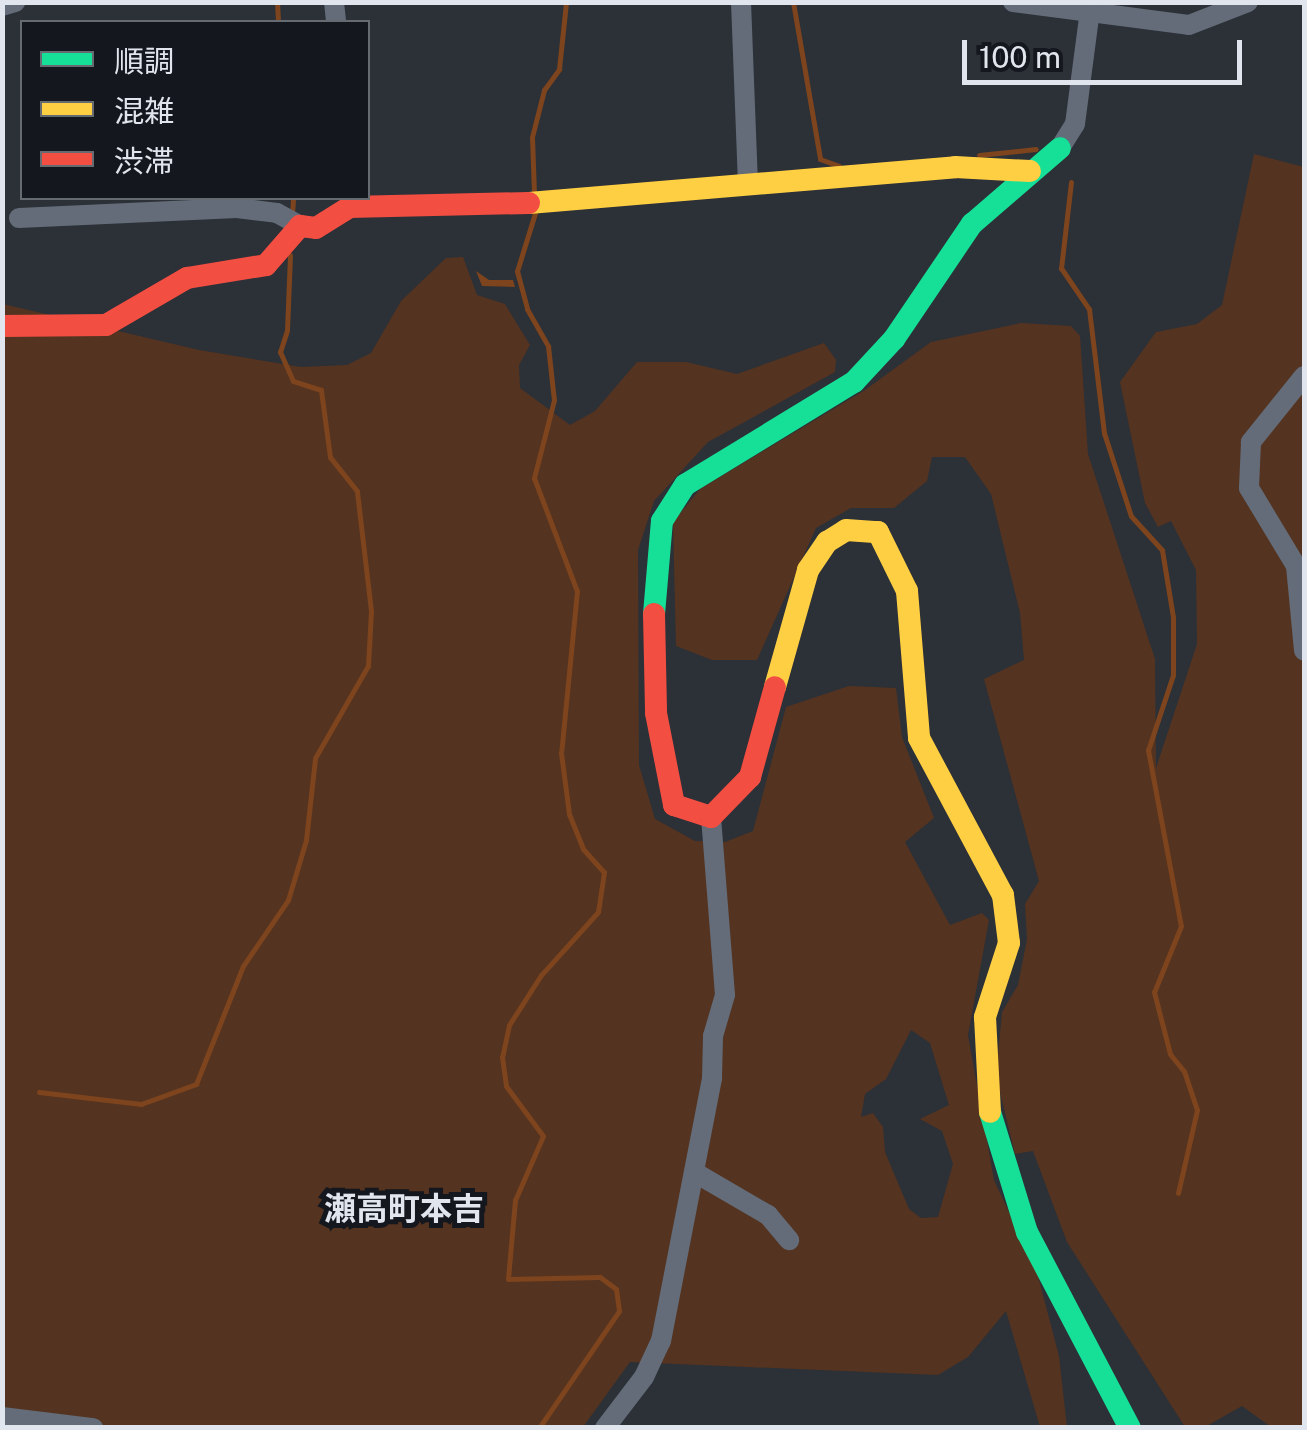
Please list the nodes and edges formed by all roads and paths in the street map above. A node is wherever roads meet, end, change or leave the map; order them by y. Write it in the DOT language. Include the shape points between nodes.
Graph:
graph roads {
  1 [pos="15,2"];
  2 [pos="741,2"];
  3 [pos="1012,2"];
  4 [pos="1248,2"];
  5 [pos="2,6"];
  6 [pos="1091,7"];
  7 [pos="1060,148"];
  8 [pos="1030,171"];
  9 [pos="748,183"];
  10 [pos="349,202"];
  11 [pos="19,218"];
  12 [pos="300,226"];
  13 [pos="2,326"];
  14 [pos="1304,376"];
  15 [pos="1304,651"];
  16 [pos="711,818"];
  17 [pos="694,1172"];
  18 [pos="789,1240"];
  19 [pos="2,1417"];
  20 [pos="93,1428"];
  21 [pos="605,1428"];
  22 [pos="1130,1428"];
  1 -- 5 [label="street"];
  2 -- 9 [label="street"];
  3 -- 6 [label="street"];
  4 -- 6 [label="street" via="1189,25"];
  6 -- 7 [label="street" via="1075,124"];
  7 -- 8 [label="street"];
  8 -- 9 [label="street" via="955,167"];
  8 -- 16 [label="street" via="972,224 865,372 684,485 662,521 654,596 662,769 674,805"];
  9 -- 10 [label="street" via="561,202"];
  10 -- 12 [label="street" via="316,228"];
  11 -- 12 [label="street" via="237,208 277,213"];
  12 -- 13 [label="street" via="266,265 187,278 106,325"];
  14 -- 15 [label="street" via="1251,442 1249,488 1296,566"];
  16 -- 17 [label="street" via="726,995"];
  16 -- 22 [label="street" via="750,777 808,570 827,542 846,530 878,532 903,568 918,738 1003,896 1009,943 985,1017 984,1077 996,1146 1027,1232"];
  17 -- 18 [label="street" via="768,1215"];
  17 -- 21 [label="street" via="661,1341 644,1377"];
  19 -- 20 [label="street"];
}
